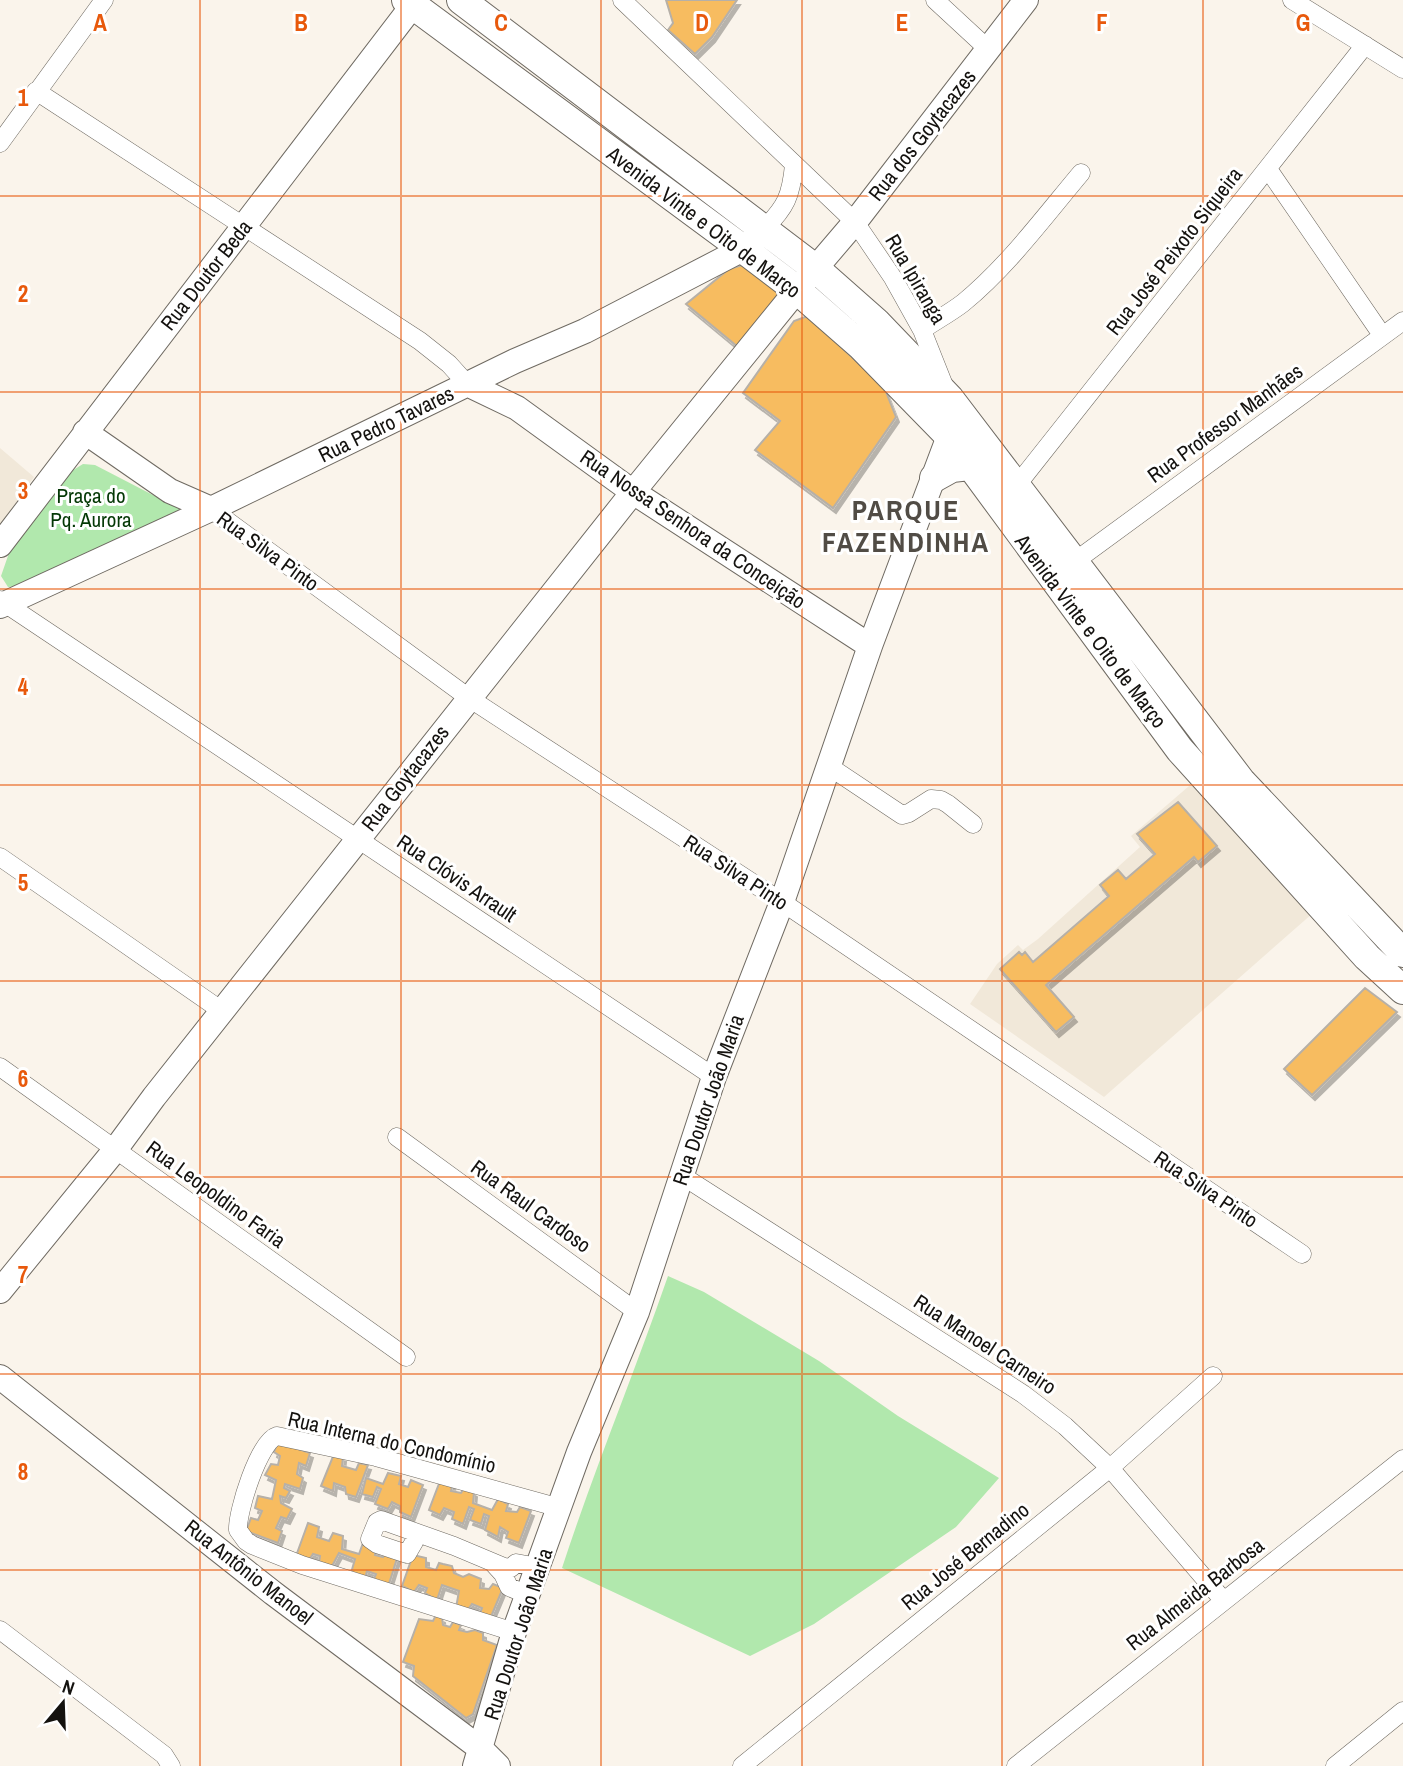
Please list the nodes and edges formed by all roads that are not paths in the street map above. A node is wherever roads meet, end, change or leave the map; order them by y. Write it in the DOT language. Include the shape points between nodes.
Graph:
graph roads {
  1 [pos="104,0"];
  2 [pos="461,0"];
  3 [pos="935,0"];
  4 [pos="1026,0"];
  5 [pos="1292,0"];
  6 [pos="409,2"];
  7 [pos="630,3"];
  8 [pos="1365,45"];
  9 [pos="988,49"];
  10 [pos="1403,69"];
  11 [pos="37,91"];
  12 [pos="0,143"];
  13 [pos="794,165"];
  14 [pos="1268,169"];
  15 [pos="1081,173"];
  16 [pos="855,222"];
  17 [pos="244,226"];
  18 [pos="764,229"];
  19 [pos="743,249"];
  20 [pos="816,269"];
  21 [pos="797,290"];
  22 [pos="1402,324"];
  23 [pos="922,330"];
  24 [pos="1382,335"];
  25 [pos="515,361"];
  26 [pos="467,384"];
  27 [pos="950,400"];
  28 [pos="517,408"];
  29 [pos="85,432"];
  30 [pos="949,436"];
  31 [pos="969,466"];
  32 [pos="934,478"];
  33 [pos="1017,485"];
  34 [pos="170,491"];
  35 [pos="633,492"];
  36 [pos="211,509"];
  37 [pos="179,524"];
  38 [pos="0,545"];
  39 [pos="1074,562"];
  40 [pos="2,603"];
  41 [pos="870,646"];
  42 [pos="469,698"];
  43 [pos="830,767"];
  44 [pos="973,824"];
  45 [pos="357,839"];
  46 [pos="0,857"];
  47 [pos="782,902"];
  48 [pos="1401,947"];
  49 [pos="1403,990"];
  50 [pos="222,1011"];
  51 [pos="0,1067"];
  52 [pos="714,1077"];
  53 [pos="397,1137"];
  54 [pos="115,1150"];
  55 [pos="681,1175"];
  56 [pos="1301,1255"];
  57 [pos="0,1291"];
  58 [pos="637,1312"];
  59 [pos="406,1357"];
  60 [pos="1213,1376"];
  61 [pos="0,1377"];
  62 [pos="1403,1459"];
  63 [pos="1110,1468"];
  64 [pos="560,1508"];
  65 [pos="416,1533"];
  66 [pos="492,1562"];
  67 [pos="538,1567"];
  68 [pos="528,1595"];
  69 [pos="1223,1600"];
  70 [pos="0,1630"];
  71 [pos="514,1632"];
  72 [pos="1403,1711"];
  73 [pos="485,1760"];
  74 [pos="171,1766"];
  75 [pos="742,1766"];
  76 [pos="1016,1766"];
  77 [pos="1335,1766"];
  1 -- 11 [label="street"];
  2 -- 18 [label="main road, Avenida Vinte e Oito de Março"];
  3 -- 9 [label="street"];
  4 -- 9 [label="street, Rua dos Goytacazes"];
  5 -- 8 [label="street"];
  6 -- 17 [label="street, Rua Doutor Beda"];
  6 -- 19 [label="main road, Avenida Vinte e Oito de Março"];
  7 -- 13 [label="street, Rua Ipiranga"];
  8 -- 10 [label="street"];
  8 -- 14 [label="street, Rua José Peixoto Siqueira"];
  9 -- 16 [label="street, Rua dos Goytacazes"];
  11 -- 12 [label="street"];
  11 -- 17 [label="street, Rua Nossa Senhora da Conceição"];
  13 -- 16 [label="street, Rua Ipiranga"];
  13 -- 18 [label="street" via="787,201"];
  14 -- 24 [label="street"];
  14 -- 33 [label="street, Rua José Peixoto Siqueira"];
  15 -- 23 [label="street" via="989,279"];
  16 -- 20 [label="street, Rua dos Goytacazes"];
  16 -- 23 [label="street, Rua Ipiranga"];
  17 -- 26 [label="street, Rua Nossa Senhora da Conceição" via="419,341"];
  17 -- 29 [label="street, Rua Doutor Beda"];
  18 -- 19 [label="street, Rua Pedro Tavares"];
  18 -- 20 [label="main road, Avenida Vinte e Oito de Março"];
  19 -- 21 [label="main road, Avenida Vinte e Oito de Março"];
  19 -- 25 [label="street, Rua Pedro Tavares" via="585,331"];
  20 -- 21 [label="street, Rua Goytacazes"];
  20 -- 27 [label="main road, Avenida Vinte e Oito de Março" via="876,322"];
  21 -- 30 [label="main road, Avenida Vinte e Oito de Março" via="861,346"];
  21 -- 35 [label="street, Rua Goytacazes"];
  22 -- 24 [label="street, Rua Professor Manhães"];
  23 -- 27 [label="street, Rua Ipiranga"];
  24 -- 39 [label="street, Rua Professor Manhães"];
  25 -- 26 [label="street, Rua Pedro Tavares"];
  25 -- 28 [label="street" via="507,380"];
  26 -- 28 [label="street, Rua Nossa Senhora da Conceição"];
  26 -- 36 [label="street, Rua Pedro Tavares"];
  27 -- 30 [label="main road"];
  27 -- 33 [label="main road, Avenida Vinte e Oito de Março"];
  28 -- 35 [label="street, Rua Nossa Senhora da Conceição"];
  29 -- 34 [label="street, Rua Silva Pinto"];
  29 -- 38 [label="street, Rua Doutor Beda"];
  30 -- 31 [label="main road, Avenida Vinte e Oito de Março"];
  30 -- 32 [label="street, Rua Doutor João Maria"];
  31 -- 32 [label="main road" via="952,468"];
  31 -- 49 [label="main road, Avenida Vinte e Oito de Março" via="1180,750 1367,957"];
  32 -- 41 [label="street, Rua Doutor João Maria"];
  33 -- 39 [label="main road, Avenida Vinte e Oito de Março"];
  34 -- 36 [label="street, Rua Silva Pinto"];
  34 -- 37 [label="street"];
  35 -- 41 [label="street, Rua Nossa Senhora da Conceição"];
  35 -- 42 [label="street, Rua Goytacazes"];
  36 -- 37 [label="street, Rua Pedro Tavares"];
  36 -- 42 [label="street, Rua Silva Pinto"];
  37 -- 40 [label="street, Rua Pedro Tavares"];
  39 -- 48 [label="main road, Avenida Vinte e Oito de Março" via="1241,780"];
  40 -- 45 [label="street, Rua Clóvis Arrault"];
  41 -- 43 [label="street, Rua Doutor João Maria"];
  42 -- 45 [label="street, Rua Goytacazes"];
  42 -- 47 [label="street, Rua Silva Pinto"];
  43 -- 44 [label="street" via="902,815 931,799 941,800"];
  43 -- 47 [label="street, Rua Doutor João Maria"];
  45 -- 50 [label="street, Rua Goytacazes"];
  45 -- 52 [label="street, Rua Clóvis Arrault"];
  46 -- 50 [label="street"];
  47 -- 52 [label="street, Rua Doutor João Maria"];
  47 -- 56 [label="street, Rua Silva Pinto"];
  50 -- 54 [label="street, Rua Goytacazes"];
  51 -- 54 [label="street, Rua Leopoldino Faria"];
  52 -- 55 [label="street, Rua Doutor João Maria"];
  53 -- 58 [label="street, Rua Raul Cardoso"];
  54 -- 57 [label="street, Rua Goytacazes"];
  54 -- 59 [label="street, Rua Leopoldino Faria"];
  55 -- 58 [label="street, Rua Doutor João Maria"];
  55 -- 63 [label="street, Rua Manoel Carneiro" via="1023,1394"];
  58 -- 64 [label="street, Rua Doutor João Maria"];
  60 -- 63 [label="street, Rua José Bernadino"];
  61 -- 73 [label="street, Rua Antônio Manoel"];
  62 -- 69 [label="street, Rua Almeida Barbosa"];
  63 -- 69 [label="street, Rua Manoel Carneiro"];
  63 -- 75 [label="street, Rua José Bernadino"];
  64 -- 67 [label="street, Rua Doutor João Maria"];
  64 -- 71 [label="street, Rua Interna do Condomínio" via="376,1457 277,1436 264,1447 241,1507 238,1530 259,1548"];
  65 -- 66 [label="street"];
  66 -- 67 [label="street" via="510,1568 516,1563"];
  66 -- 68 [label="street" via="509,1587"];
  67 -- 68 [label="street, Rua Doutor João Maria"];
  68 -- 71 [label="street, Rua Doutor João Maria"];
  69 -- 76 [label="street, Rua Almeida Barbosa"];
  70 -- 74 [label="street" via="164,1755"];
  71 -- 73 [label="street, Rua Doutor João Maria"];
  72 -- 77 [label="street"];
}
